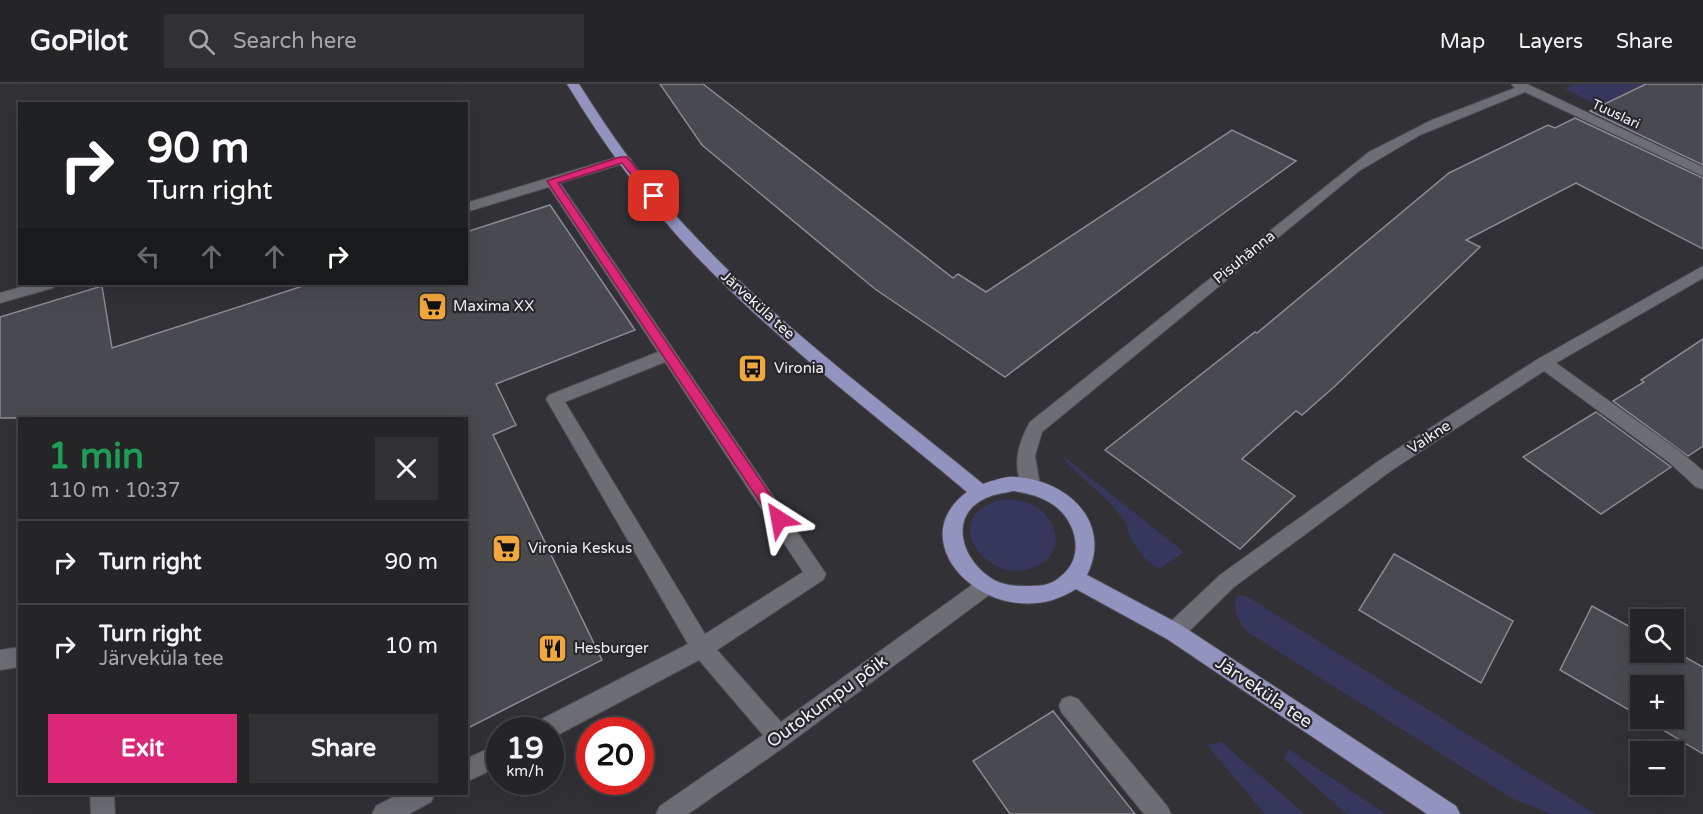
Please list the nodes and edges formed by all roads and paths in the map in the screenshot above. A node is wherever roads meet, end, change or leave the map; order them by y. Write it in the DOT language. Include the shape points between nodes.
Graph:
graph roads {
  1 [pos="573,84"];
  2 [pos="1521,86"];
  3 [pos="624,159"];
  4 [pos="1703,171"];
  5 [pos="552,181"];
  6 [pos="468,207"];
  7 [pos="1703,271"];
  8 [pos="45,285"];
  9 [pos="0,298"];
  10 [pos="667,355"];
  11 [pos="1544,363"];
  12 [pos="1703,482"];
  13 [pos="1031,486"];
  14 [pos="980,491"];
  15 [pos="1074,578"];
  16 [pos="986,586"];
  17 [pos="1174,632"];
  18 [pos="702,648"];
  19 [pos="18,657"];
  20 [pos="0,660"];
  21 [pos="1070,706"];
  22 [pos="564,720"];
  23 [pos="778,737"];
  24 [pos="486,761"];
  25 [pos="468,770"];
  26 [pos="102,795"];
  27 [pos="421,795"];
  28 [pos="103,814"];
  29 [pos="384,814"];
  30 [pos="668,814"];
  31 [pos="1159,814"];
  32 [pos="1448,814"];
  1 -- 3 [label="main road, Järveküla tee"];
  2 -- 4 [label="street, Tuuslari"];
  2 -- 13 [label="street, Pisuhänna" via="1377,151 1035,427 1026,444 1025,465"];
  3 -- 5 [label="street"];
  3 -- 14 [label="main road, Järveküla tee" via="722,274"];
  5 -- 6 [label="street"];
  5 -- 10 [label="street"];
  7 -- 11 [label="street, Vaikne"];
  8 -- 9 [label="street"];
  10 -- 18 [label="street" via="816,574"];
  10 -- 18 [label="street" via="555,399"];
  11 -- 12 [label="street" via="1676,458"];
  11 -- 17 [label="street, Vaikne" via="1386,465 1227,581"];
  13 -- 14 [label="main road" via="996,485"];
  13 -- 15 [label="main road" via="1070,507 1082,524 1087,543 1084,562"];
  14 -- 16 [label="main road" via="964,502 954,518 951,536 955,555"];
  15 -- 16 [label="main road" via="1060,588 1033,596 1004,593"];
  15 -- 17 [label="main road, Järveküla tee"];
  16 -- 23 [label="street, Outokumpu põik"];
  17 -- 32 [label="main road, Järveküla tee"];
  18 -- 22 [label="street"];
  18 -- 23 [label="street"];
  19 -- 20 [label="street"];
  21 -- 31 [label="street"];
  23 -- 30 [label="street, Outokumpu põik"];
  24 -- 25 [label="street"];
  26 -- 28 [label="street"];
  27 -- 29 [label="street"];
}
